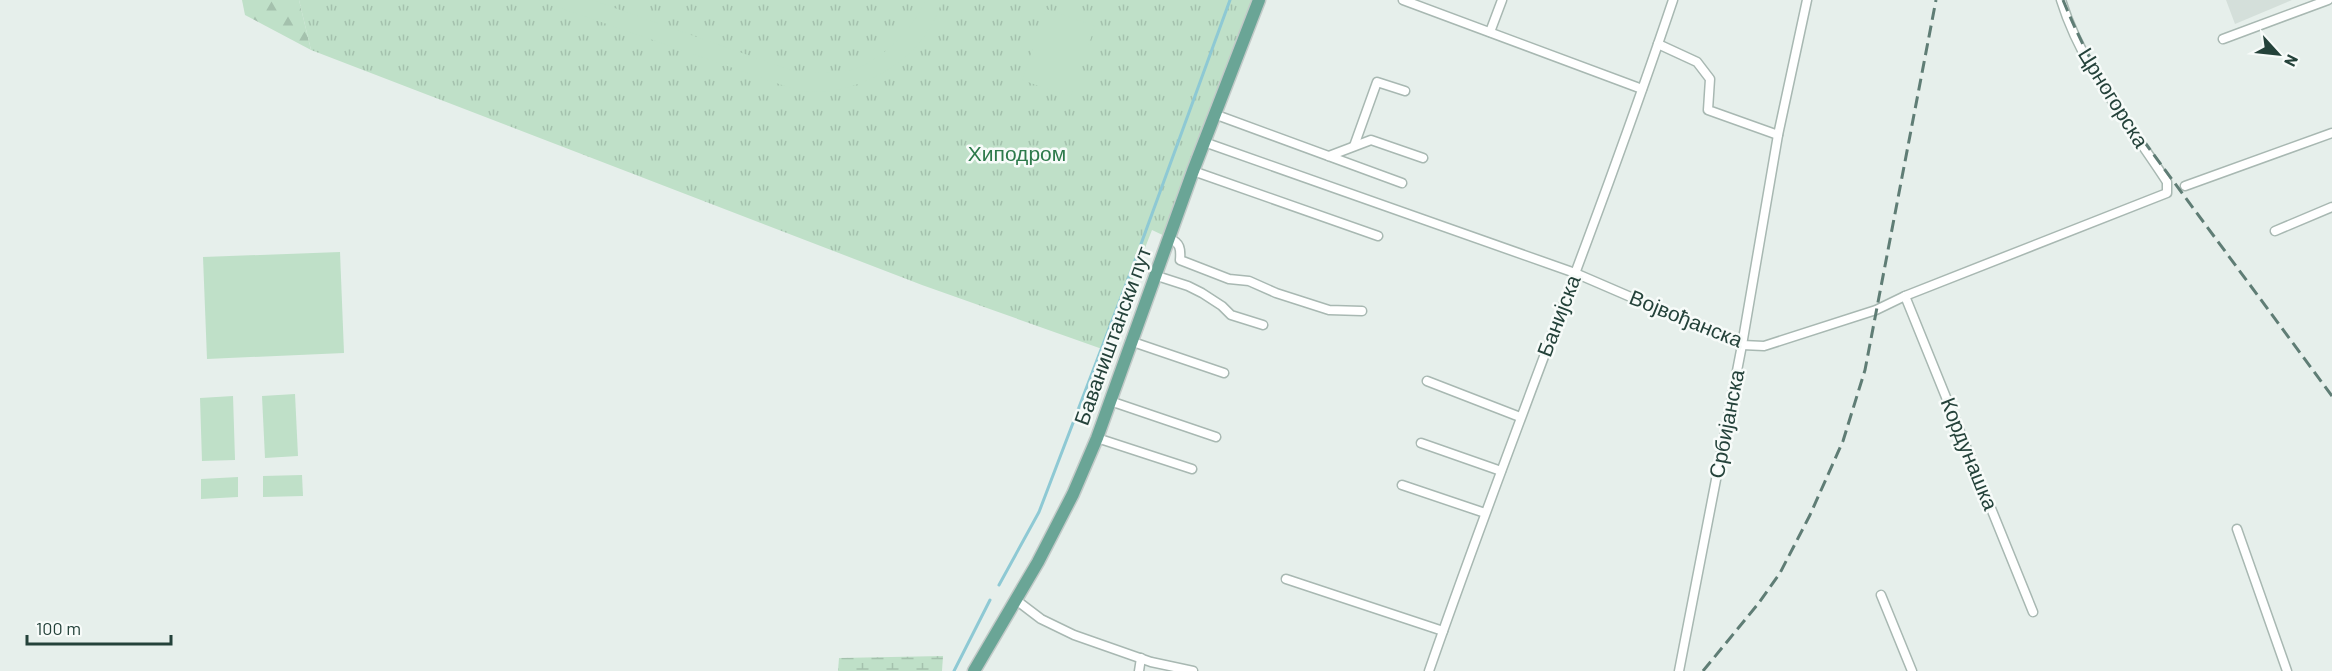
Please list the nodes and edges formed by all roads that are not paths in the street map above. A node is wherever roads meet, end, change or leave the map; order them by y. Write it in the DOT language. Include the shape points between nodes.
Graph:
graph roads {
  1 [pos="1259,0"];
  2 [pos="1403,0"];
  3 [pos="1502,0"];
  4 [pos="1673,0"];
  5 [pos="1807,0"];
  6 [pos="2061,0"];
  7 [pos="2328,0"];
  8 [pos="1490,32"];
  9 [pos="2223,39"];
  10 [pos="1658,44"];
  11 [pos="1642,89"];
  12 [pos="1405,92"];
  13 [pos="1214,114"];
  14 [pos="2332,133"];
  15 [pos="1778,135"];
  16 [pos="1204,142"];
  17 [pos="1354,146"];
  18 [pos="1329,156"];
  19 [pos="1423,158"];
  20 [pos="1193,171"];
  21 [pos="1402,183"];
  22 [pos="2185,186"];
  23 [pos="2167,193"];
  24 [pos="2332,207"];
  25 [pos="2275,231"];
  26 [pos="1378,236"];
  27 [pos="1168,238"];
  28 [pos="1575,273"];
  29 [pos="1155,275"];
  30 [pos="1905,296"];
  31 [pos="1362,311"];
  32 [pos="1263,325"];
  33 [pos="1130,341"];
  34 [pos="1742,345"];
  35 [pos="1224,373"];
  36 [pos="1427,381"];
  37 [pos="1110,401"];
  38 [pos="1520,417"];
  39 [pos="1216,437"];
  40 [pos="1097,438"];
  41 [pos="1421,443"];
  42 [pos="1192,469"];
  43 [pos="1501,471"];
  44 [pos="1402,485"];
  45 [pos="1485,513"];
  46 [pos="2237,529"];
  47 [pos="1286,579"];
  48 [pos="1881,595"];
  49 [pos="1016,600"];
  50 [pos="2033,612"];
  51 [pos="1443,631"];
  52 [pos="1141,658"];
  53 [pos="974,671"];
  54 [pos="1139,671"];
  55 [pos="1193,671"];
  56 [pos="1429,671"];
  57 [pos="1679,671"];
  58 [pos="1912,671"];
  59 [pos="2287,671"];
  1 -- 13 [label="main road, Баваништански пут"];
  2 -- 8 [label="street"];
  3 -- 8 [label="street"];
  4 -- 10 [label="street, Банијска"];
  5 -- 15 [label="street, Србијанска"];
  6 -- 23 [label="street, Црногорска" via="2102,86 2167,182"];
  7 -- 9 [label="street"];
  8 -- 11 [label="street"];
  10 -- 11 [label="street, Банијска"];
  10 -- 15 [label="street" via="1697,62 1710,79 1708,110"];
  11 -- 28 [label="street, Банијска"];
  12 -- 17 [label="street" via="1377,82"];
  13 -- 16 [label="main road, Баваништански пут"];
  13 -- 18 [label="street"];
  14 -- 22 [label="street"];
  15 -- 34 [label="street, Србијанска"];
  16 -- 20 [label="main road, Баваништански пут"];
  16 -- 28 [label="street, Војвођанска"];
  17 -- 18 [label="street"];
  17 -- 19 [label="street" via="1371,140"];
  18 -- 21 [label="street"];
  20 -- 26 [label="street"];
  20 -- 27 [label="main road, Баваништански пут"];
  23 -- 30 [label="street, Војвођанска"];
  24 -- 25 [label="street"];
  27 -- 29 [label="main road, Баваништански пут"];
  27 -- 31 [label="street" via="1181,249 1180,260 1229,279 1249,281 1329,310"];
  28 -- 34 [label="street, Војвођанска"];
  28 -- 38 [label="street, Банијска"];
  29 -- 32 [label="street" via="1202,293 1231,315"];
  29 -- 33 [label="main road, Баваништански пут"];
  30 -- 34 [label="street, Војвођанска" via="1876,310 1764,346"];
  30 -- 50 [label="street, Кордунашка"];
  33 -- 35 [label="street"];
  33 -- 37 [label="main road, Баваништански пут"];
  34 -- 57 [label="street, Србијанска"];
  36 -- 38 [label="street"];
  37 -- 39 [label="street"];
  37 -- 40 [label="main road, Баваништански пут"];
  38 -- 43 [label="street, Банијска"];
  40 -- 42 [label="street"];
  40 -- 49 [label="main road, Баваништански пут" via="1073,494"];
  41 -- 43 [label="street"];
  43 -- 45 [label="street, Банијска"];
  44 -- 45 [label="street"];
  45 -- 51 [label="street, Банијска"];
  46 -- 59 [label="street"];
  47 -- 51 [label="street"];
  48 -- 58 [label="street"];
  49 -- 52 [label="street" via="1041,619 1074,635"];
  49 -- 53 [label="main road, Баваништански пут"];
  51 -- 56 [label="street, Банијска"];
  52 -- 54 [label="street"];
  52 -- 55 [label="street"];
}
